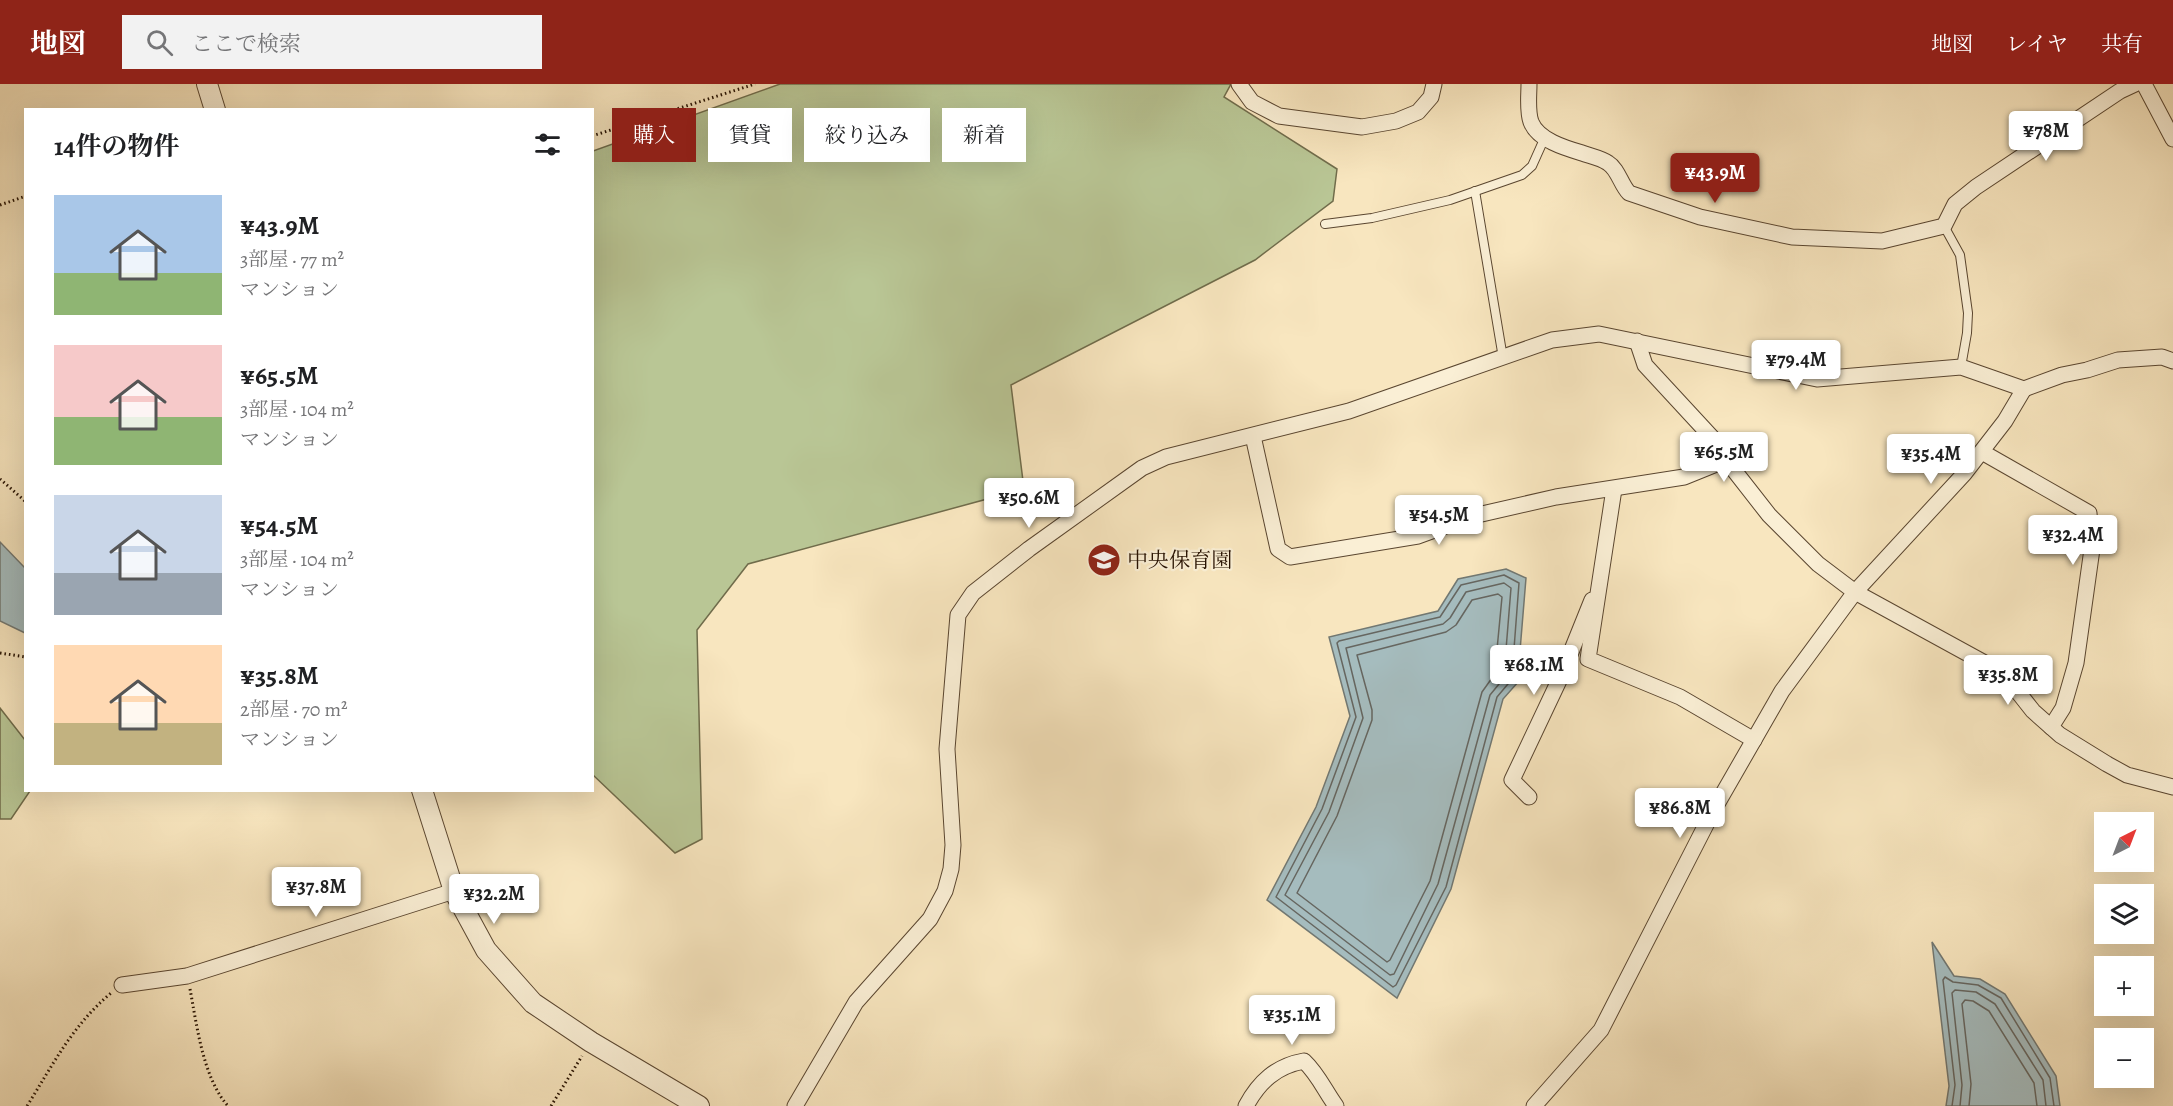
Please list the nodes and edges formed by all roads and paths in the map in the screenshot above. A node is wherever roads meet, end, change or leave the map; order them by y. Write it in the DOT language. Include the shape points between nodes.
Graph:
graph roads {
  1 [pos="207,84"];
  2 [pos="755,84"];
  3 [pos="1239,84"];
  4 [pos="1434,84"];
  5 [pos="1529,84"];
  6 [pos="2135,84"];
  7 [pos="2145,84"];
  8 [pos="213,108"];
  9 [pos="594,135"];
  10 [pos="1545,137"];
  11 [pos="2173,139"];
  12 [pos="1475,191"];
  13 [pos="24,197"];
  14 [pos="0,205"];
  15 [pos="1325,224"];
  16 [pos="1944,226"];
  17 [pos="1637,341"];
  18 [pos="1503,358"];
  19 [pos="2173,361"];
  20 [pos="1961,367"];
  21 [pos="2024,389"];
  22 [pos="1253,436"];
  23 [pos="1982,452"];
  24 [pos="1726,460"];
  25 [pos="0,479"];
  26 [pos="1614,489"];
  27 [pos="24,500"];
  28 [pos="1600,584"];
  29 [pos="1855,591"];
  30 [pos="0,653"];
  31 [pos="24,657"];
  32 [pos="2051,727"];
  33 [pos="1754,740"];
  34 [pos="2173,787"];
  35 [pos="423,792"];
  36 [pos="1529,797"];
  37 [pos="454,891"];
  38 [pos="188,976"];
  39 [pos="122,985"];
  40 [pos="591,1042"];
  41 [pos="27,1106"];
  42 [pos="228,1106"];
  43 [pos="551,1106"];
  44 [pos="699,1106"];
  45 [pos="795,1106"];
  46 [pos="1246,1106"];
  47 [pos="1336,1106"];
  48 [pos="1534,1106"];
  1 -- 8 [label="street"];
  2 -- 9 [label="path"];
  3 -- 4 [label="street" via="1252,102 1279,116 1362,127 1396,121 1418,112 1431,97"];
  5 -- 10 [label="street" via="1531,122"];
  6 -- 16 [label="street" via="1976,187 1955,204"];
  7 -- 11 [label="street"];
  10 -- 12 [label="lane" via="1532,166 1522,175"];
  10 -- 16 [label="street" via="1564,148 1606,161 1629,193 1700,217 1792,237 1882,241"];
  12 -- 15 [label="lane" via="1371,218"];
  12 -- 18 [label="lane"];
  13 -- 14 [label="path"];
  16 -- 20 [label="lane" via="1960,255 1968,313"];
  17 -- 18 [label="street" via="1599,334 1552,340"];
  17 -- 20 [label="street" via="1817,379"];
  17 -- 24 [label="street" via="1646,365 1718,444"];
  18 -- 22 [label="street" via="1349,411"];
  19 -- 21 [label="street" via="2162,357 2118,360"];
  20 -- 21 [label="street"];
  21 -- 23 [label="street"];
  22 -- 26 [label="street" via="1278,549 1290,557 1418,536 1473,516 1556,497"];
  22 -- 45 [label="street" via="1166,457 1142,468 973,593 958,615 947,749 953,846 945,891 930,919 856,1002"];
  23 -- 29 [label="street"];
  23 -- 32 [label="street" via="2089,513 2092,549 2076,663 2063,708"];
  24 -- 26 [label="street" via="1684,477"];
  24 -- 29 [label="street" via="1769,515 1818,564"];
  25 -- 27 [label="path"];
  26 -- 28 [label="street"];
  28 -- 33 [label="street" via="1588,659 1680,697"];
  28 -- 36 [label="street" via="1512,780"];
  29 -- 32 [label="street" via="2003,673"];
  29 -- 33 [label="street" via="1782,690"];
  30 -- 31 [label="path"];
  32 -- 34 [label="street" via="2106,764"];
  33 -- 48 [label="street" via="1713,811 1601,1030"];
  35 -- 37 [label="street"];
  37 -- 38 [label="street"];
  37 -- 40 [label="street" via="486,950 533,1003"];
  38 -- 39 [label="street"];
  38 -- 42 [label="path" via="203,1054 215,1086"];
  39 -- 41 [label="path" via="75,1029"];
  40 -- 43 [label="path"];
  40 -- 44 [label="street"];
  46 -- 47 [label="street" via="1255,1090 1275,1071 1304,1061 1316,1072"];
}
